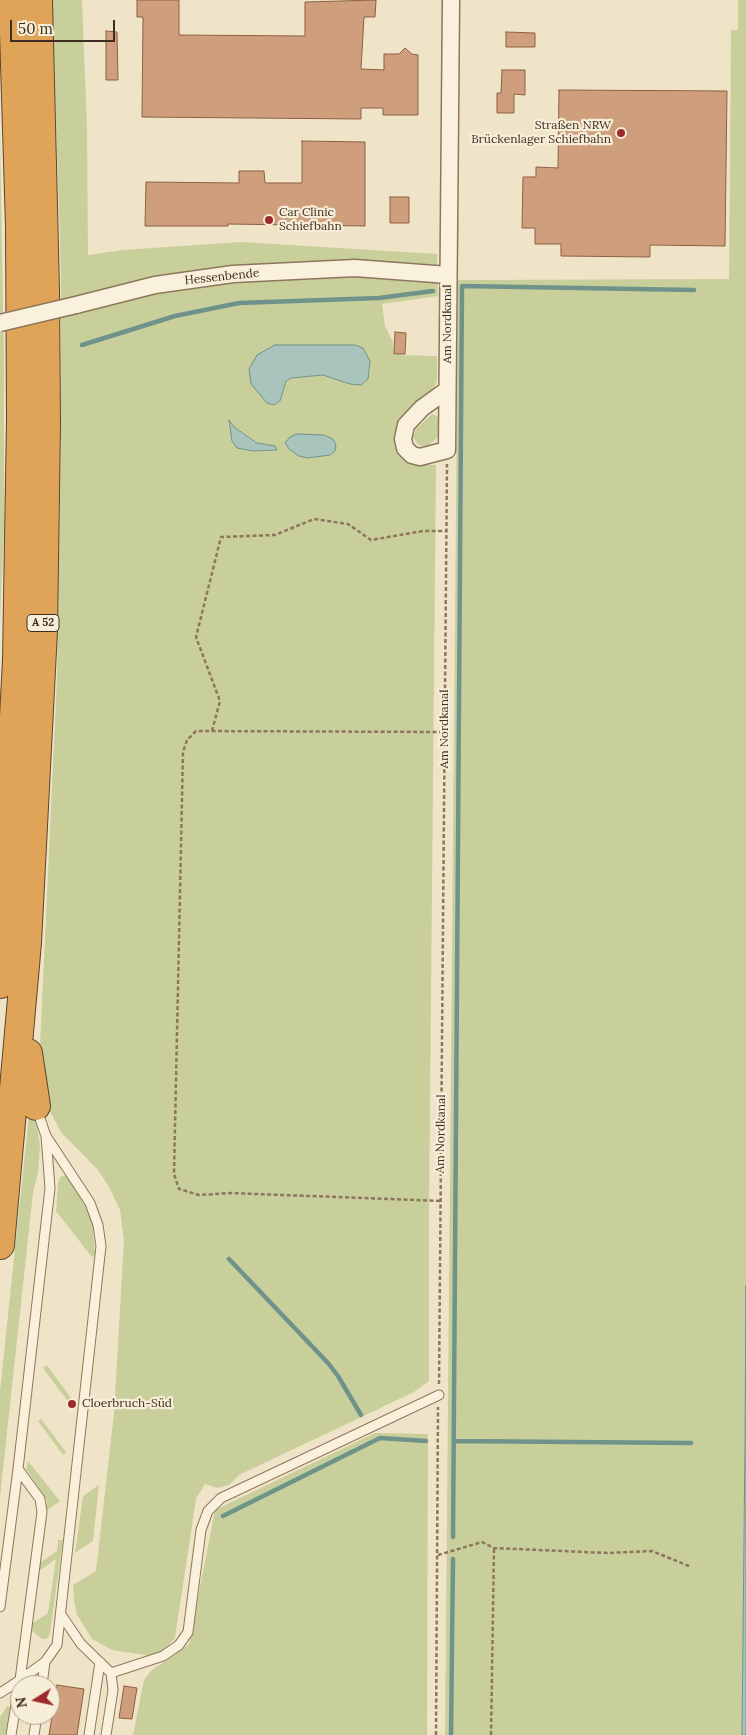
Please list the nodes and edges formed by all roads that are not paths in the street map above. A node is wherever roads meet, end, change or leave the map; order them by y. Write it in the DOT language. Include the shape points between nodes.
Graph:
graph roads {
  1 [pos="13,0"];
  2 [pos="38,0"];
  3 [pos="451,0"];
  4 [pos="448,275"];
  5 [pos="0,324"];
  6 [pos="447,390"];
  7 [pos="27,943"];
  8 [pos="1,971"];
  9 [pos="36,1106"];
  10 [pos="46,1136"];
  11 [pos="0,1245"];
  12 [pos="438,1395"];
  13 [pos="18,1469"];
  14 [pos="0,1607"];
  15 [pos="62,1616"];
  16 [pos="45,1662"];
  17 [pos="100,1662"];
  18 [pos="111,1673"];
  19 [pos="21,1675"];
  20 [pos="27,1675"];
  21 [pos="43,1675"];
  22 [pos="89,1735"];
  23 [pos="106,1735"];
  1 -- 8 [label="highway, A 52" via="20,226 21,420 17,660"];
  2 -- 7 [label="highway, A 52" via="46,424 43,631"];
  3 -- 4 [label="street, Am Nordkanal"];
  4 -- 5 [label="street, Hessenbende, bridge" via="355,268 233,274 155,285"];
  4 -- 6 [label="street, Am Nordkanal"];
  6 -- 6 [label="street, Am Nordkanal" via="422,408 406,425 403,439 405,448 412,455 420,457 447,450"];
  7 -- 9 [label="highway" via="27,1038"];
  7 -- 11 [label="highway, A 52"];
  9 -- 10 [label="lane"];
  10 -- 13 [label="lane" via="50,1188"];
  10 -- 15 [label="lane" via="90,1203 98,1224 101,1246"];
  12 -- 18 [label="lane" via="221,1498 208,1511 201,1530 188,1632 179,1645 164,1656"];
  13 -- 14 [label="lane"];
  13 -- 19 [label="lane" via="40,1499 42,1512"];
  15 -- 16 [label="lane" via="57,1645"];
  15 -- 17 [label="lane" via="81,1644"];
  16 -- 20 [label="lane"];
  16 -- 21 [label="lane"];
  17 -- 18 [label="lane"];
  17 -- 22 [label="lane"];
  18 -- 23 [label="lane" via="113,1690"];
}
